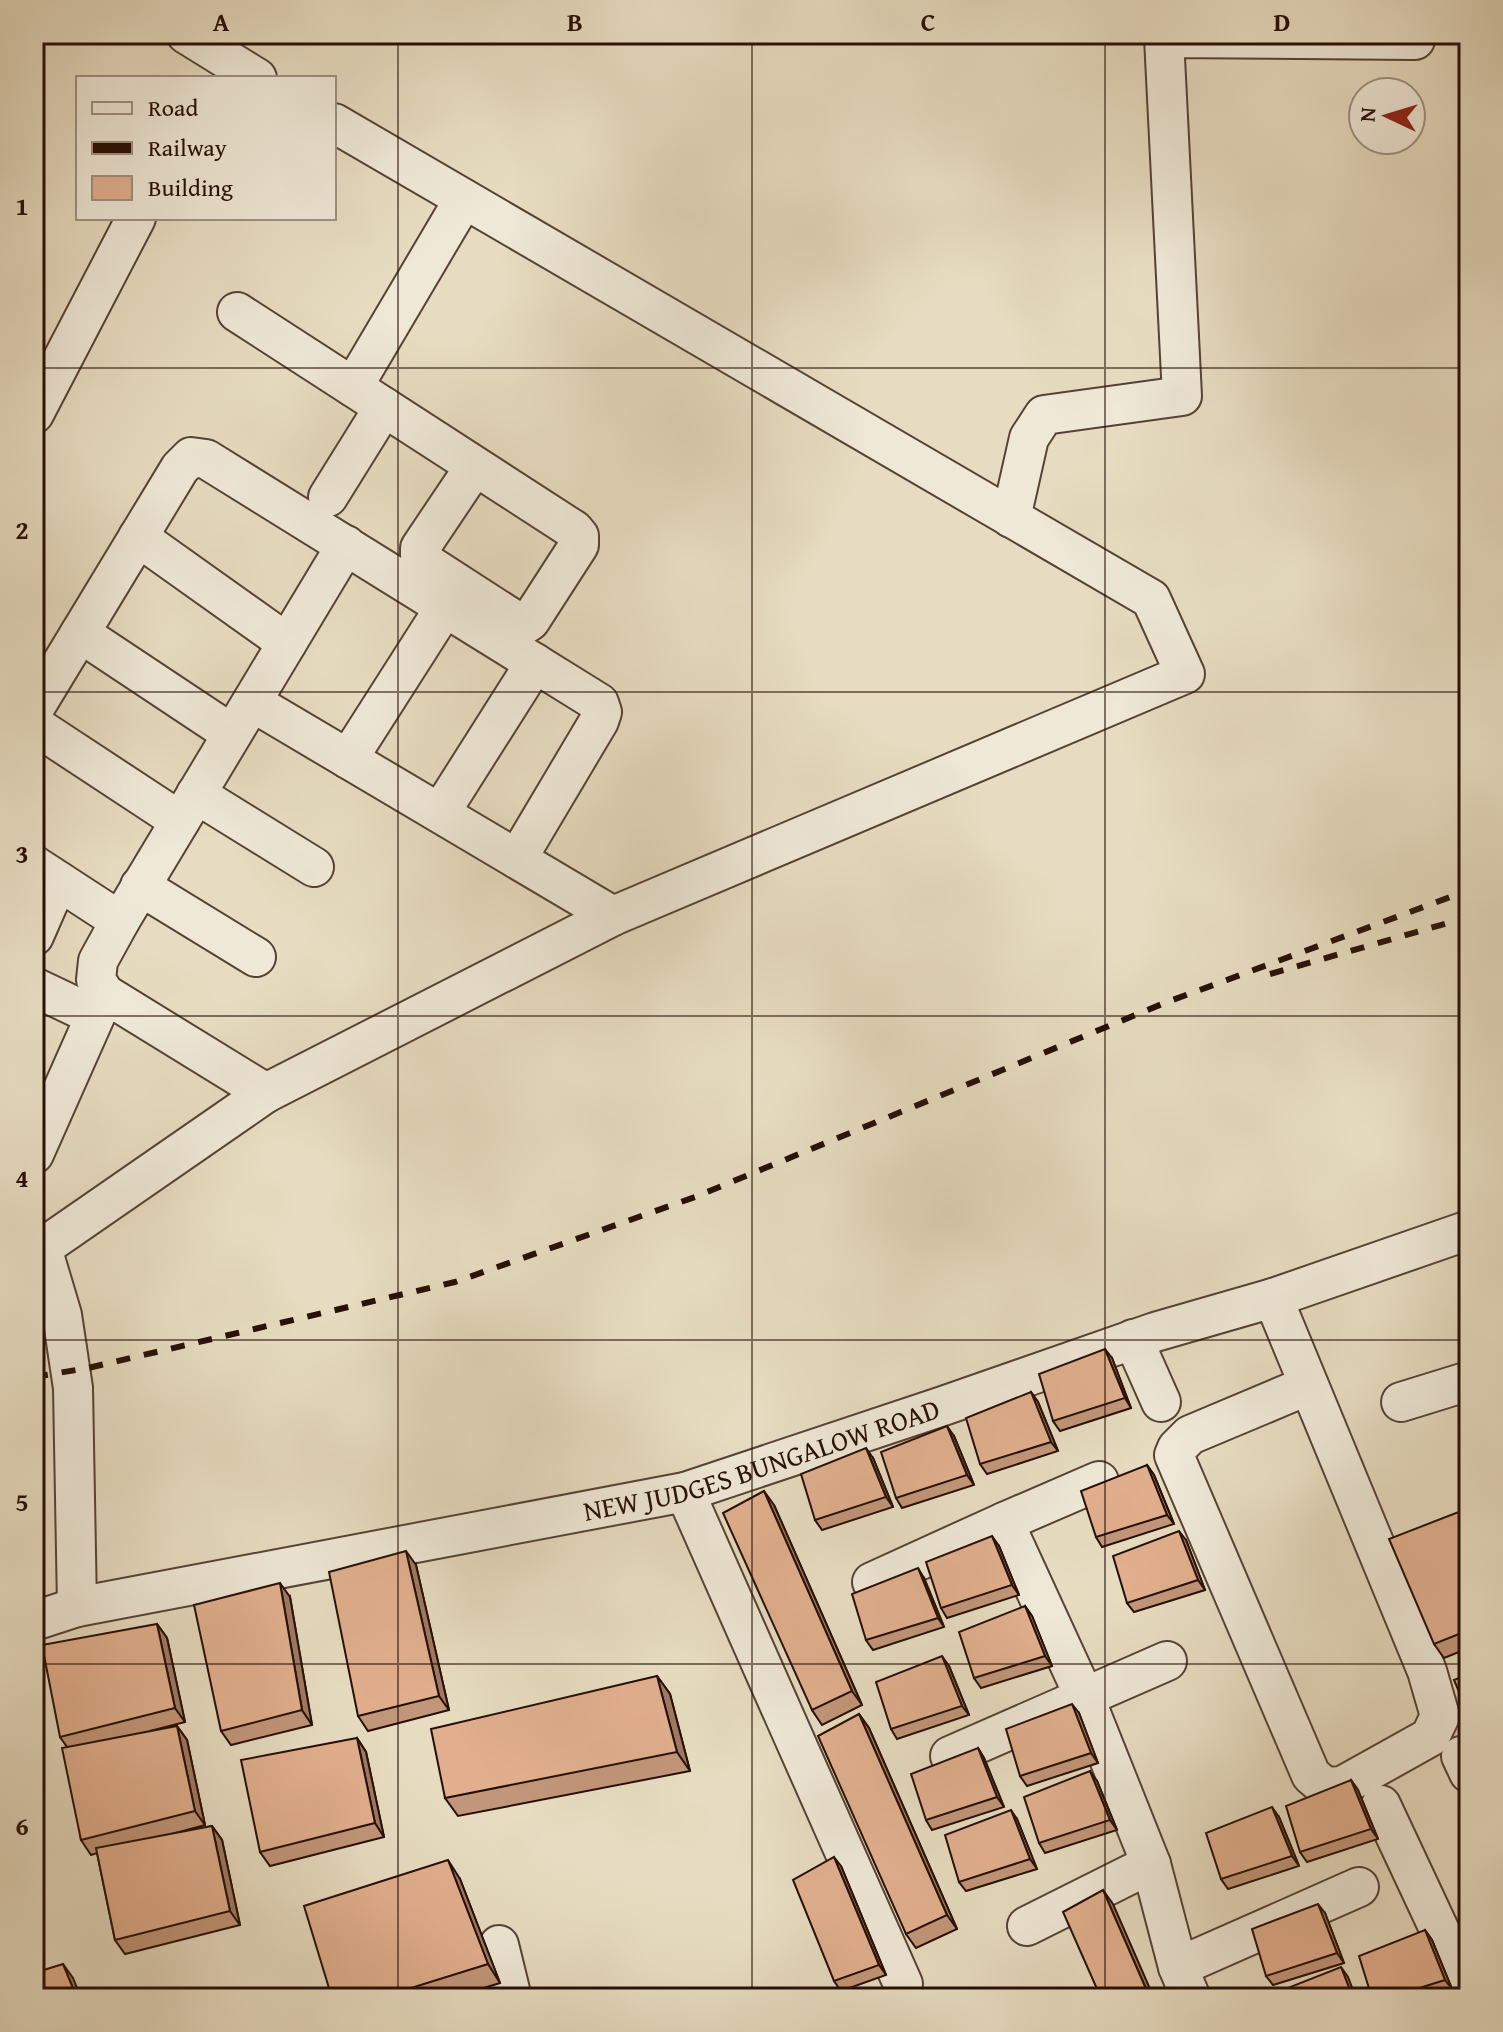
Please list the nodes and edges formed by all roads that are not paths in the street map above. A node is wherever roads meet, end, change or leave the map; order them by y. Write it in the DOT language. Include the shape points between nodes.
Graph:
graph roads {
  1 [pos="186,34"];
  2 [pos="1416,39"];
  3 [pos="215,68"];
  4 [pos="249,76"];
  5 [pos="336,124"];
  6 [pos="464,199"];
  7 [pos="135,220"];
  8 [pos="237,312"];
  9 [pos="369,397"];
  10 [pos="34,414"];
  11 [pos="475,466"];
  12 [pos="328,497"];
  13 [pos="1011,518"];
  14 [pos="138,537"];
  15 [pos="346,545"];
  16 [pos="445,607"];
  17 [pos="80,633"];
  18 [pos="287,643"];
  19 [pos="535,663"];
  20 [pos="252,702"];
  21 [pos="34,709"];
  22 [pos="34,725"];
  23 [pos="232,734"];
  24 [pos="348,759"];
  25 [pos="188,807"];
  26 [pos="440,813"];
  27 [pos="517,859"];
  28 [pos="314,867"];
  29 [pos="46,873"];
  30 [pos="140,886"];
  31 [pos="613,916"];
  32 [pos="120,921"];
  33 [pos="34,936"];
  34 [pos="256,957"];
  35 [pos="34,987"];
  36 [pos="100,1005"];
  37 [pos="266,1093"];
  38 [pos="34,1154"];
  39 [pos="1469,1230"];
  40 [pos="38,1248"];
  41 [pos="1273,1298"];
  42 [pos="1133,1339"];
  43 [pos="1469,1381"];
  44 [pos="1309,1385"];
  45 [pos="1161,1402"];
  46 [pos="1401,1402"];
  47 [pos="1099,1481"];
  48 [pos="685,1492"];
  49 [pos="1004,1522"];
  50 [pos="872,1582"];
  51 [pos="77,1607"];
  52 [pos="34,1621"];
  53 [pos="1167,1661"];
  54 [pos="1084,1696"];
  55 [pos="950,1756"];
  56 [pos="1381,1805"];
  57 [pos="1151,1864"];
  58 [pos="1359,1887"];
  59 [pos="1027,1926"];
  60 [pos="499,1945"];
  61 [pos="1465,1976"];
  62 [pos="1184,1983"];
  63 [pos="903,1984"];
  64 [pos="512,1998"];
  1 -- 3 [label="street"];
  2 -- 13 [label="street" via="1164,38 1182,396 1044,415 1029,438"];
  3 -- 4 [label="street"];
  5 -- 6 [label="street"];
  6 -- 9 [label="street"];
  6 -- 13 [label="street"];
  7 -- 10 [label="street"];
  8 -- 9 [label="street"];
  9 -- 11 [label="street"];
  9 -- 12 [label="street"];
  13 -- 31 [label="street" via="1151,599 1185,674"];
  14 -- 15 [label="street" via="191,457 206,459"];
  14 -- 17 [label="street"];
  14 -- 18 [label="street"];
  15 -- 16 [label="street"];
  15 -- 18 [label="street"];
  16 -- 19 [label="street"];
  16 -- 24 [label="street"];
  17 -- 21 [label="street"];
  17 -- 23 [label="street"];
  18 -- 20 [label="street"];
  19 -- 26 [label="street"];
  19 -- 27 [label="street" via="599,703 602,712"];
  20 -- 23 [label="street"];
  20 -- 24 [label="street"];
  22 -- 25 [label="street"];
  23 -- 25 [label="street"];
  24 -- 26 [label="street"];
  25 -- 28 [label="street"];
  25 -- 30 [label="street"];
  26 -- 27 [label="street"];
  27 -- 31 [label="street"];
  29 -- 32 [label="street"];
  29 -- 33 [label="street"];
  30 -- 32 [label="street"];
  30 -- 34 [label="street"];
  31 -- 37 [label="street"];
  32 -- 36 [label="street" via="98,961"];
  35 -- 36 [label="street"];
  36 -- 37 [label="street"];
  36 -- 38 [label="street"];
  37 -- 40 [label="street"];
  39 -- 41 [label="street, NEW JUDGES BUNGALOW ROAD"];
  40 -- 51 [label="street" via="62,1315 73,1388"];
  41 -- 42 [label="street, NEW JUDGES BUNGALOW ROAD"];
  41 -- 44 [label="street"];
  42 -- 45 [label="street"];
  42 -- 48 [label="street, NEW JUDGES BUNGALOW ROAD"];
  43 -- 46 [label="street"];
  44 -- 44 [label="street" via="1190,1435 1174,1455 1311,1775 1325,1787 1342,1786 1430,1737 1440,1716 1427,1671"];
  47 -- 49 [label="street"];
  48 -- 51 [label="street, NEW JUDGES BUNGALOW ROAD"];
  48 -- 63 [label="street"];
  49 -- 50 [label="street"];
  49 -- 54 [label="street"];
  51 -- 52 [label="street, NEW JUDGES BUNGALOW ROAD"];
  53 -- 54 [label="street"];
  54 -- 55 [label="street"];
  54 -- 57 [label="street"];
  56 -- 61 [label="street"];
  57 -- 59 [label="street"];
  57 -- 62 [label="street"];
  58 -- 62 [label="street"];
  60 -- 64 [label="street"];
}
